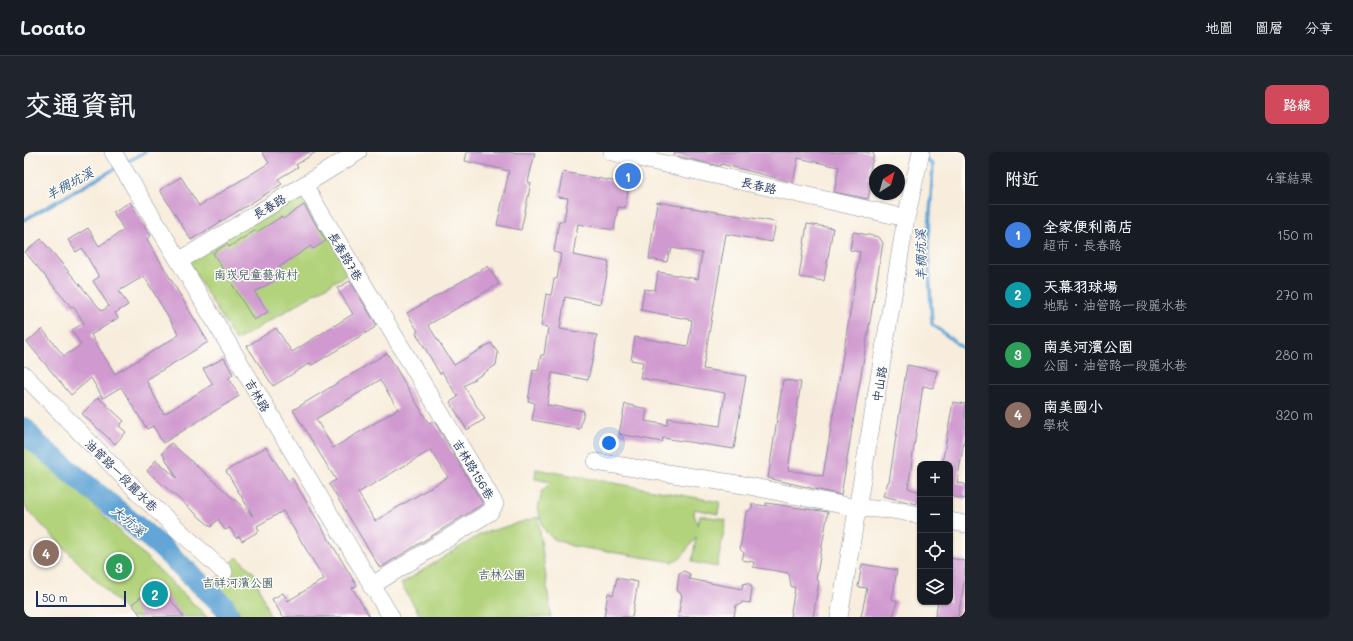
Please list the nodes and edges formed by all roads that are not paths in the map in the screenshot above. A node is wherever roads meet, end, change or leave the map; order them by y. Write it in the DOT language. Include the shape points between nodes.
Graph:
graph roads {
  1 [pos="358,152"];
  2 [pos="612,152"];
  3 [pos="115,155"];
  4 [pos="920,159"];
  5 [pos="304,185"];
  6 [pos="906,218"];
  7 [pos="179,260"];
  8 [pos="388,327"];
  9 [pos="24,375"];
  10 [pos="596,462"];
  11 [pos="858,508"];
  12 [pos="917,514"];
  13 [pos="953,522"];
  14 [pos="965,524"];
  15 [pos="224,572"];
  16 [pos="371,586"];
  17 [pos="391,617"];
  18 [pos="839,617"];
  1 -- 5 [label="street, 長春路"];
  2 -- 6 [label="street, 長春路"];
  3 -- 7 [label="street, 吉林路"];
  4 -- 6 [label="street, 中山路"];
  5 -- 7 [label="street, 長春路"];
  5 -- 8 [label="street, 長春路7巷"];
  6 -- 11 [label="street, 中山路"];
  7 -- 16 [label="street, 吉林路"];
  8 -- 16 [label="street, 吉林路156巷" via="495,504 490,512"];
  9 -- 15 [label="street, 油管路一段麗水巷" via="146,500"];
  10 -- 11 [label="street" via="744,485"];
  11 -- 12 [label="street"];
  11 -- 18 [label="street, 中山路"];
  13 -- 14 [label="street"];
  16 -- 17 [label="street, 吉林路"];
}
